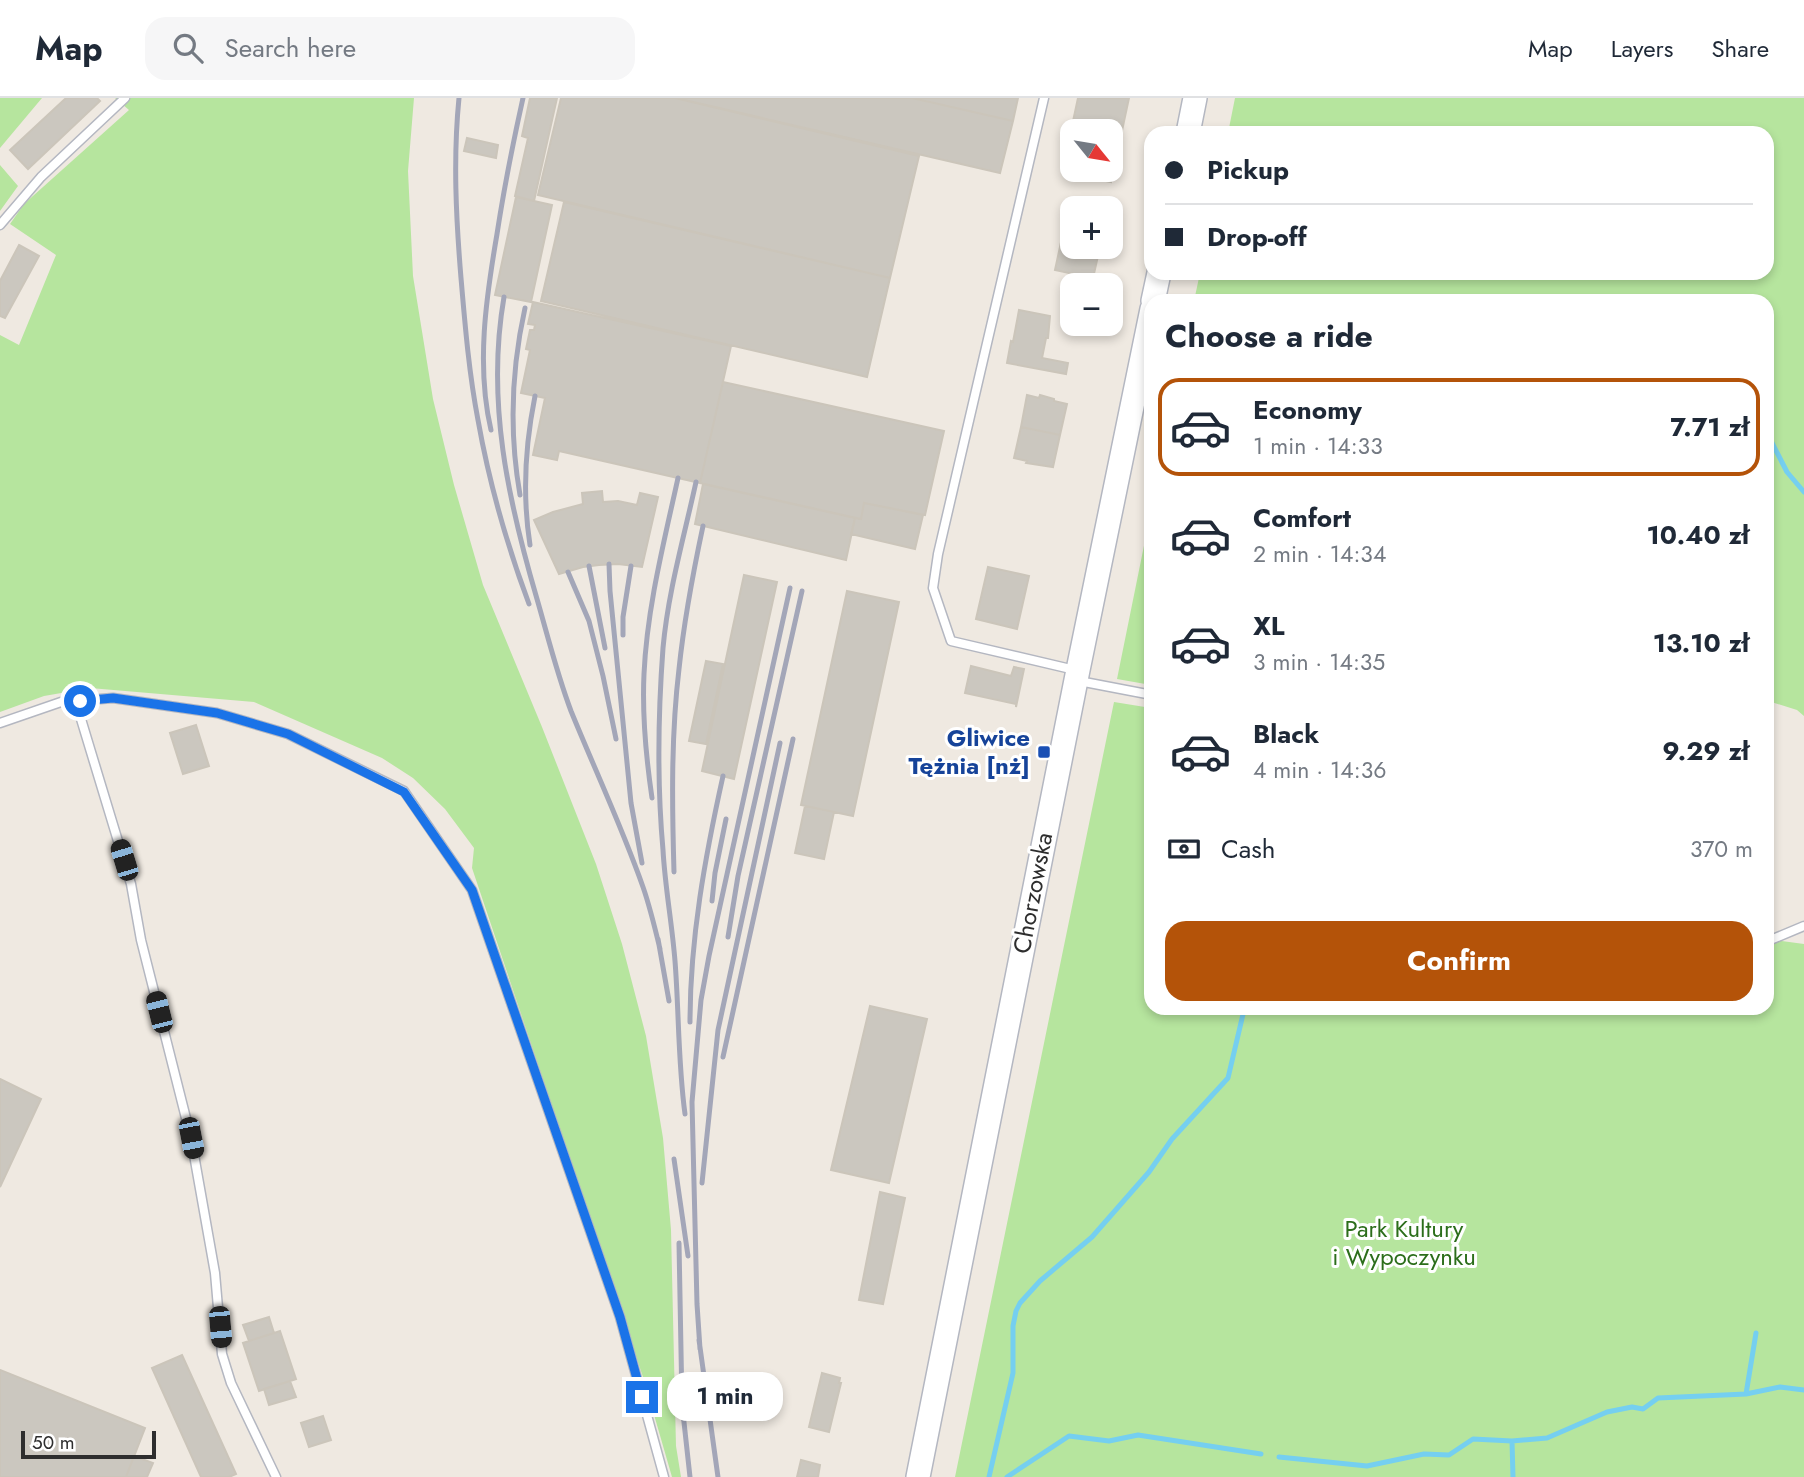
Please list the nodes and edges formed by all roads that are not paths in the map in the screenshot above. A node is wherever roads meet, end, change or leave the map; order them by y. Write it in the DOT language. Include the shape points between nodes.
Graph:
graph roads {
  1 [pos="125,98"];
  2 [pos="1044,98"];
  3 [pos="1195,98"];
  4 [pos="1189,126"];
  5 [pos="0,225"];
  6 [pos="1144,348"];
  7 [pos="1077,675"];
  8 [pos="1144,693"];
  9 [pos="80,701"];
  10 [pos="0,723"];
  11 [pos="1804,926"];
  12 [pos="1774,938"];
  13 [pos="275,1477"];
  14 [pos="664,1477"];
  15 [pos="918,1477"];
  1 -- 5 [label="lane" via="41,177"];
  2 -- 7 [label="lane" via="933,588 951,641"];
  3 -- 4 [label="main road"];
  6 -- 7 [label="main road, Chorzowska"];
  7 -- 8 [label="lane"];
  7 -- 15 [label="main road, Chorzowska"];
  9 -- 10 [label="lane" via="61,702"];
  9 -- 13 [label="lane" via="81,719 131,884 191,1138 215,1273 222,1354"];
  9 -- 14 [label="lane" via="113,698 217,713 288,734 404,792 472,890 620,1317"];
  11 -- 12 [label="lane"];
}
